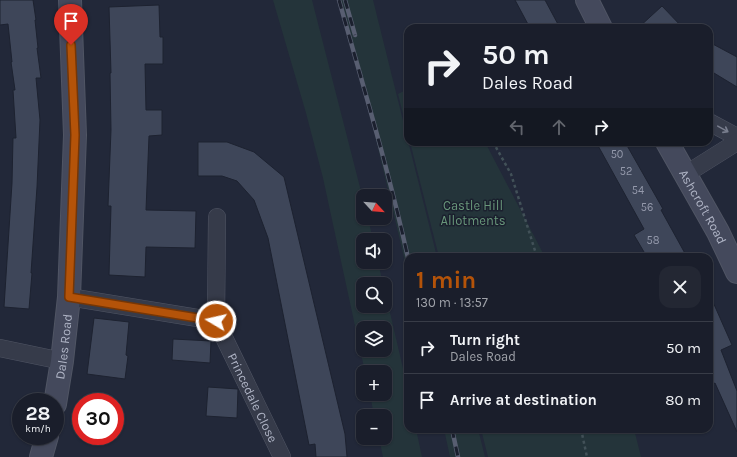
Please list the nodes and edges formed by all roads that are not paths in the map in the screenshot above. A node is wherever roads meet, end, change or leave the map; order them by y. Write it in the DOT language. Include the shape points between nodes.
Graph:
graph roads {
  1 [pos="70,0"];
  2 [pos="586,0"];
  3 [pos="599,24"];
  4 [pos="713,124"];
  5 [pos="737,137"];
  6 [pos="737,142"];
  7 [pos="669,146"];
  8 [pos="686,174"];
  9 [pos="217,217"];
  10 [pos="737,272"];
  11 [pos="69,297"];
  12 [pos="216,321"];
  13 [pos="0,348"];
  14 [pos="62,361"];
  15 [pos="57,393"];
  16 [pos="44,445"];
  17 [pos="41,457"];
  18 [pos="282,457"];
  1 -- 11 [label="street, Dales Road" via="75,135"];
  2 -- 3 [label="street"];
  4 -- 5 [label="street, one-way"];
  6 -- 8 [label="street"];
  7 -- 8 [label="street, Ashcroft Road"];
  8 -- 10 [label="street, Ashcroft Road"];
  9 -- 12 [label="street"];
  11 -- 12 [label="street"];
  11 -- 14 [label="street, Dales Road"];
  12 -- 18 [label="street, Princedale Close"];
  13 -- 14 [label="street"];
  14 -- 15 [label="street, Dales Road"];
  16 -- 17 [label="street"];
}
